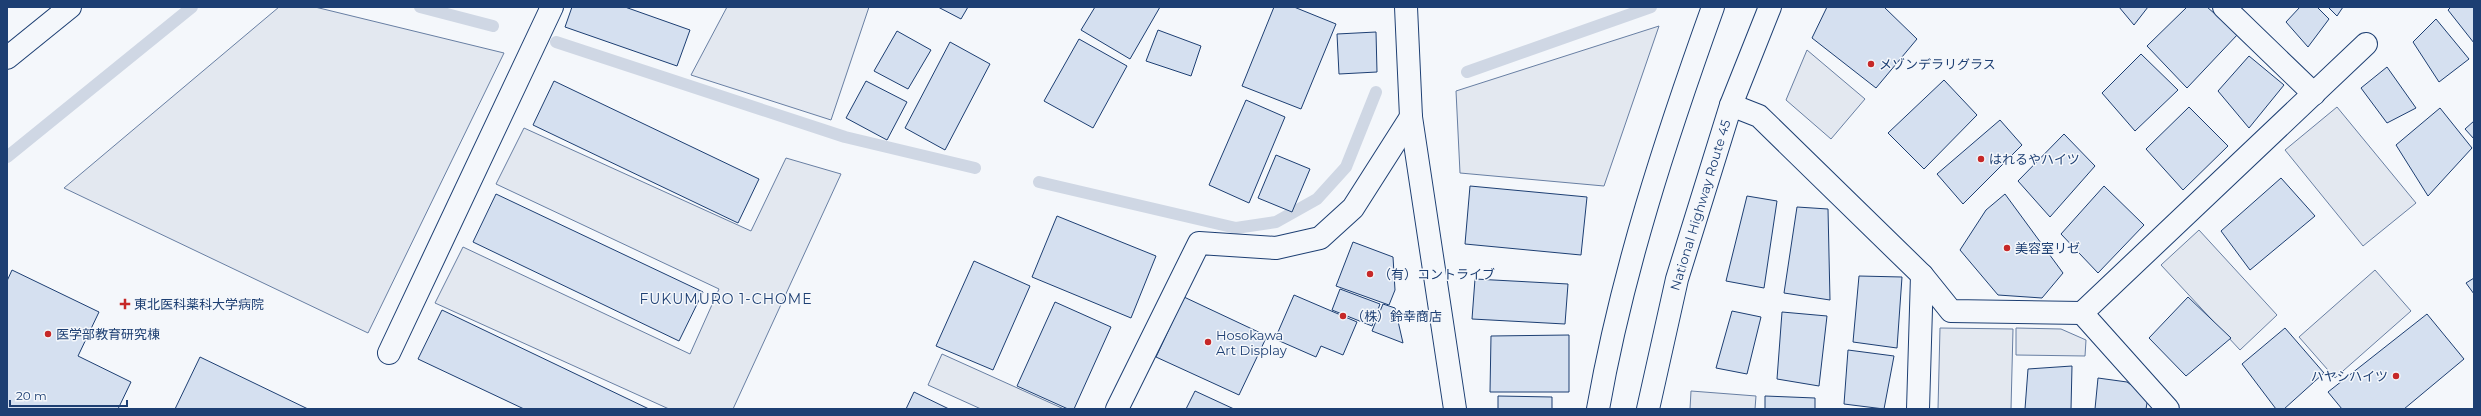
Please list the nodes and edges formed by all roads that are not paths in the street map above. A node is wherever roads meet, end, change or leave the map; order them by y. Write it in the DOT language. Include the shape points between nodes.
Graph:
graph roads {
  1 [pos="70,7"];
  2 [pos="552,7"];
  3 [pos="1406,7"];
  4 [pos="1713,7"];
  5 [pos="1770,7"];
  6 [pos="2224,7"];
  7 [pos="2366,44"];
  8 [pos="7,58"];
  9 [pos="2314,94"];
  10 [pos="1731,105"];
  11 [pos="1411,116"];
  12 [pos="1922,275"];
  13 [pos="2082,313"];
  14 [pos="389,353"];
  15 [pos="1117,409"];
  16 [pos="1455,409"];
  17 [pos="1598,409"];
  18 [pos="1648,409"];
  19 [pos="1918,409"];
  20 [pos="2168,409"];
  1 -- 8 [label="main road"];
  2 -- 14 [label="main road"];
  3 -- 11 [label="main road"];
  4 -- 17 [label="main road" via="1679,103 1632,258"];
  5 -- 10 [label="main road, National Highway Route 45"];
  6 -- 9 [label="main road"];
  7 -- 9 [label="main road"];
  9 -- 13 [label="main road"];
  10 -- 12 [label="main road" via="1759,116"];
  10 -- 18 [label="main road, National Highway Route 45" via="1677,279"];
  11 -- 15 [label="main road" via="1353,208 1320,238 1276,248 1198,242"];
  11 -- 16 [label="main road"];
  12 -- 13 [label="main road" via="1951,311"];
  12 -- 19 [label="main road"];
  13 -- 20 [label="main road"];
}
